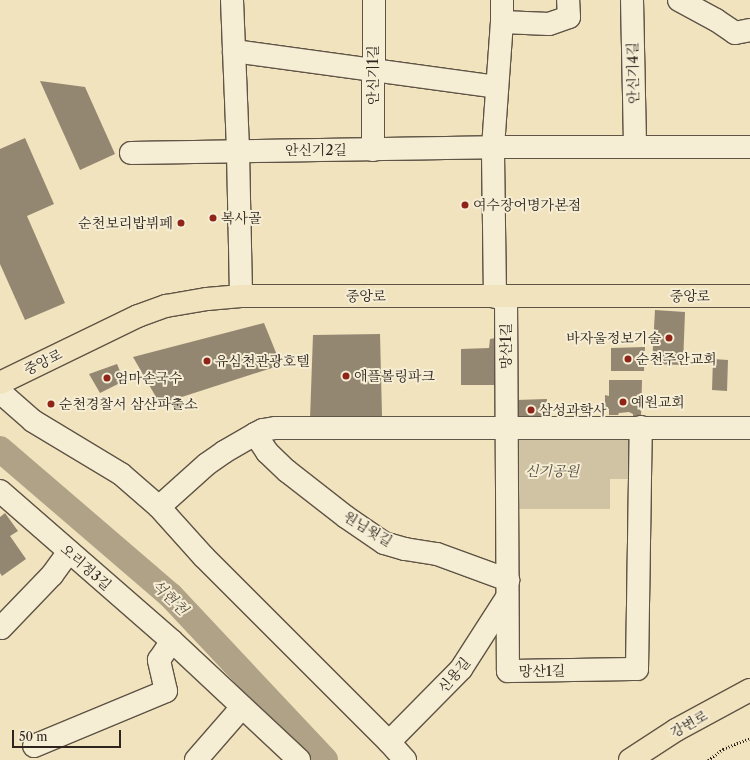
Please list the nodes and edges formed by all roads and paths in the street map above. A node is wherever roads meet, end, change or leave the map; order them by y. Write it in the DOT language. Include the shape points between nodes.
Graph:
graph roads {
  1 [pos="232,0"];
  2 [pos="374,0"];
  3 [pos="502,0"];
  4 [pos="568,0"];
  5 [pos="632,0"];
  6 [pos="679,0"];
  7 [pos="502,22"];
  8 [pos="750,30"];
  9 [pos="234,51"];
  10 [pos="373,70"];
  11 [pos="497,87"];
  12 [pos="635,146"];
  13 [pos="493,147"];
  14 [pos="750,147"];
  15 [pos="373,150"];
  16 [pos="238,151"];
  17 [pos="131,152"];
  18 [pos="241,296"];
  19 [pos="750,296"];
  20 [pos="501,297"];
  21 [pos="0,383"];
  22 [pos="0,392"];
  23 [pos="506,427"];
  24 [pos="641,427"];
  25 [pos="750,428"];
  26 [pos="255,434"];
  27 [pos="0,491"];
  28 [pos="159,507"];
  29 [pos="69,552"];
  30 [pos="507,590"];
  31 [pos="1,628"];
  32 [pos="172,642"];
  33 [pos="750,690"];
  34 [pos="242,707"];
  35 [pos="750,738"];
  36 [pos="390,742"];
  37 [pos="34,746"];
  38 [pos="196,760"];
  39 [pos="299,760"];
  40 [pos="405,760"];
  41 [pos="630,760"];
  42 [pos="708,760"];
  1 -- 9 [label="street"];
  2 -- 10 [label="street, 안신기1길"];
  3 -- 7 [label="street"];
  4 -- 7 [label="street" via="569,17 549,24"];
  5 -- 12 [label="street, 안신기4길"];
  6 -- 8 [label="street" via="735,32"];
  7 -- 11 [label="street"];
  9 -- 10 [label="street"];
  9 -- 16 [label="street"];
  10 -- 11 [label="street"];
  10 -- 15 [label="street, 안신기1길"];
  11 -- 13 [label="street"];
  12 -- 13 [label="street"];
  12 -- 14 [label="street"];
  13 -- 15 [label="street, 안신기2길"];
  13 -- 20 [label="street"];
  15 -- 16 [label="street, 안신기2길"];
  16 -- 17 [label="street"];
  16 -- 18 [label="street"];
  18 -- 20 [label="main road, 중앙로"];
  18 -- 21 [label="main road, 중앙로" via="159,308"];
  19 -- 20 [label="main road, 중앙로"];
  20 -- 23 [label="street, 망산1길"];
  22 -- 28 [label="street" via="33,421 121,474"];
  23 -- 24 [label="street"];
  23 -- 26 [label="street" via="276,428"];
  23 -- 30 [label="street, 망산1길"];
  24 -- 25 [label="street"];
  24 -- 30 [label="street, 망산1길" via="637,669 508,671"];
  26 -- 28 [label="street" via="208,464"];
  26 -- 30 [label="street, 원님윗길" via="267,452 286,471 384,543 437,554"];
  27 -- 29 [label="street, 오리정3길"];
  28 -- 36 [label="street" via="233,587"];
  29 -- 31 [label="street" via="52,575"];
  29 -- 32 [label="street, 오리정3길"];
  30 -- 36 [label="street, 신용길" via="461,669"];
  32 -- 34 [label="street, 오리정3길"];
  32 -- 37 [label="street" via="159,660 166,691"];
  33 -- 41 [label="main road, 강변로" via="676,730"];
  34 -- 38 [label="street"];
  34 -- 39 [label="street, 오리정3길"];
  35 -- 42 [label="path" via="723,749"];
  36 -- 40 [label="street"];
}
